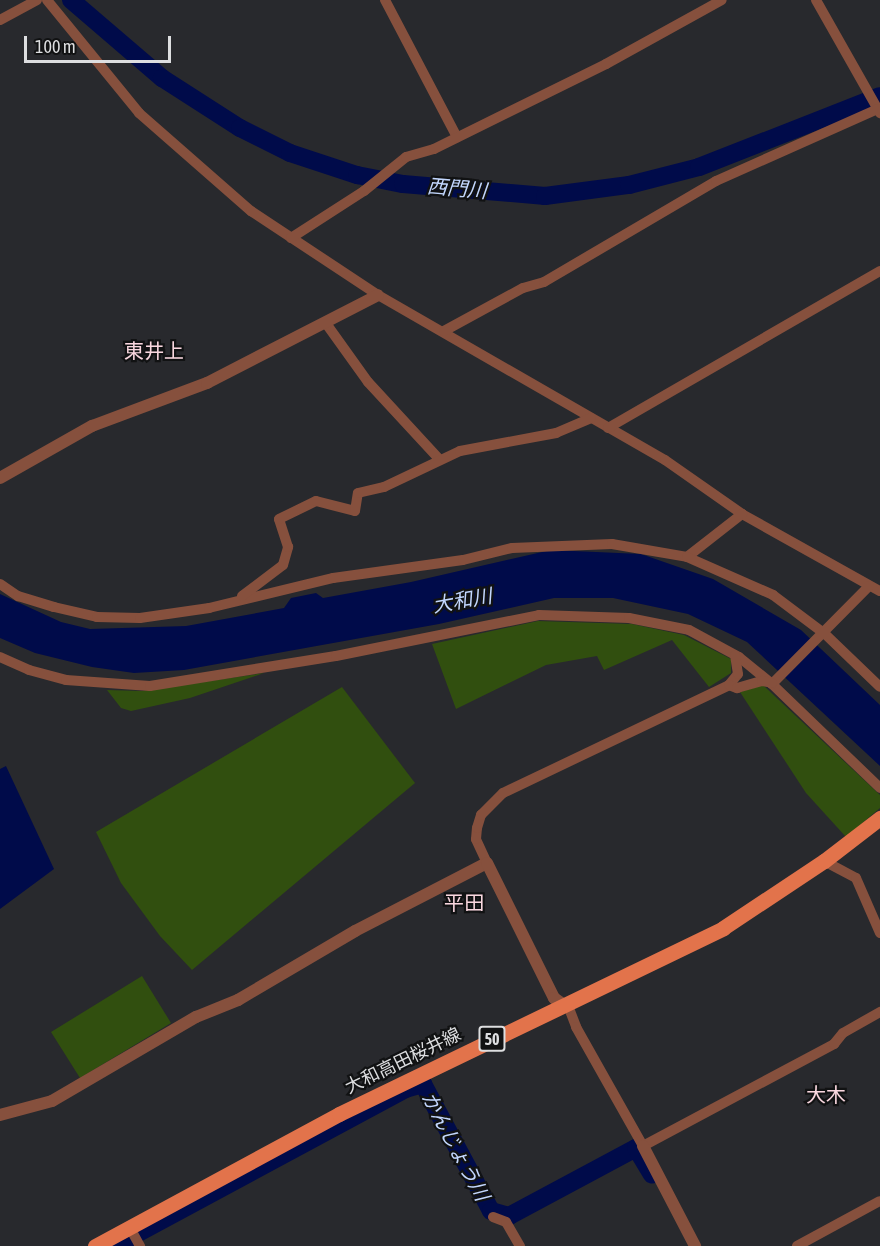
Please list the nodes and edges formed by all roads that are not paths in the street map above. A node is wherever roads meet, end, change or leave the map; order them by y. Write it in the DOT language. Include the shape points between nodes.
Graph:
graph roads {
  1 [pos="37,0"];
  2 [pos="47,0"];
  3 [pos="385,0"];
  4 [pos="723,0"];
  5 [pos="816,0"];
  6 [pos="0,20"];
  7 [pos="878,109"];
  8 [pos="457,137"];
  9 [pos="291,238"];
  10 [pos="880,271"];
  11 [pos="378,295"];
  12 [pos="325,322"];
  13 [pos="444,331"];
  14 [pos="591,418"];
  15 [pos="608,428"];
  16 [pos="440,459"];
  17 [pos="0,478"];
  18 [pos="742,513"];
  19 [pos="687,557"];
  20 [pos="0,585"];
  21 [pos="869,586"];
  22 [pos="880,591"];
  23 [pos="235,601"];
  24 [pos="823,636"];
  25 [pos="735,655"];
  26 [pos="0,657"];
  27 [pos="774,682"];
  28 [pos="729,685"];
  29 [pos="880,687"];
  30 [pos="880,788"];
  31 [pos="880,818"];
  32 [pos="824,861"];
  33 [pos="487,863"];
  34 [pos="880,933"];
  35 [pos="565,1004"];
  36 [pos="880,1012"];
  37 [pos="0,1114"];
  38 [pos="643,1146"];
  39 [pos="880,1201"];
  40 [pos="493,1217"];
  41 [pos="134,1236"];
  42 [pos="95,1246"];
  43 [pos="520,1246"];
  44 [pos="695,1246"];
  45 [pos="797,1246"];
  1 -- 6 [label="street"];
  2 -- 9 [label="street" via="152,126 251,211"];
  3 -- 8 [label="street"];
  4 -- 8 [label="street" via="606,64"];
  5 -- 7 [label="street"];
  7 -- 13 [label="street" via="716,181 553,277 523,288"];
  8 -- 9 [label="street" via="406,157 364,191"];
  9 -- 11 [label="street"];
  10 -- 15 [label="street"];
  11 -- 12 [label="street"];
  11 -- 13 [label="street"];
  12 -- 16 [label="street" via="368,382"];
  12 -- 17 [label="street" via="207,382 92,426"];
  13 -- 14 [label="street"];
  14 -- 15 [label="street"];
  14 -- 16 [label="street" via="556,433 512,443 487,443"];
  15 -- 18 [label="street" via="665,460"];
  16 -- 23 [label="street" via="384,487 357,493 355,512 316,501 279,519 288,547 283,565"];
  18 -- 19 [label="street"];
  18 -- 21 [label="street"];
  19 -- 23 [label="street" via="594,543 512,548 463,561 333,578"];
  19 -- 24 [label="street" via="773,595"];
  20 -- 23 [label="street" via="18,596 54,608 105,617 164,616"];
  21 -- 22 [label="street"];
  21 -- 24 [label="street"];
  24 -- 27 [label="street"];
  24 -- 29 [label="street"];
  25 -- 26 [label="street" via="689,630 666,625 629,618 539,615 336,656 150,686 66,680"];
  25 -- 27 [label="street"];
  25 -- 28 [label="street" via="738,674"];
  27 -- 28 [label="street" via="737,688"];
  27 -- 30 [label="street"];
  28 -- 33 [label="street" via="503,793 481,815 477,828 476,839"];
  31 -- 32 [label="main road, 大和高田桜井線 / 50"];
  32 -- 34 [label="street" via="856,878"];
  32 -- 35 [label="main road, 大和高田桜井線 / 50" via="723,928"];
  33 -- 35 [label="street" via="554,998"];
  33 -- 37 [label="street" via="355,931 238,1000 196,1017 52,1101"];
  35 -- 38 [label="street"];
  35 -- 41 [label="main road, 大和高田桜井線 / 50" via="339,1114"];
  36 -- 38 [label="street" via="843,1033 834,1044"];
  38 -- 44 [label="street"];
  39 -- 45 [label="street"];
  40 -- 43 [label="street" via="506,1222"];
  41 -- 42 [label="main road, 大和高田桜井線 / 50"];
}
